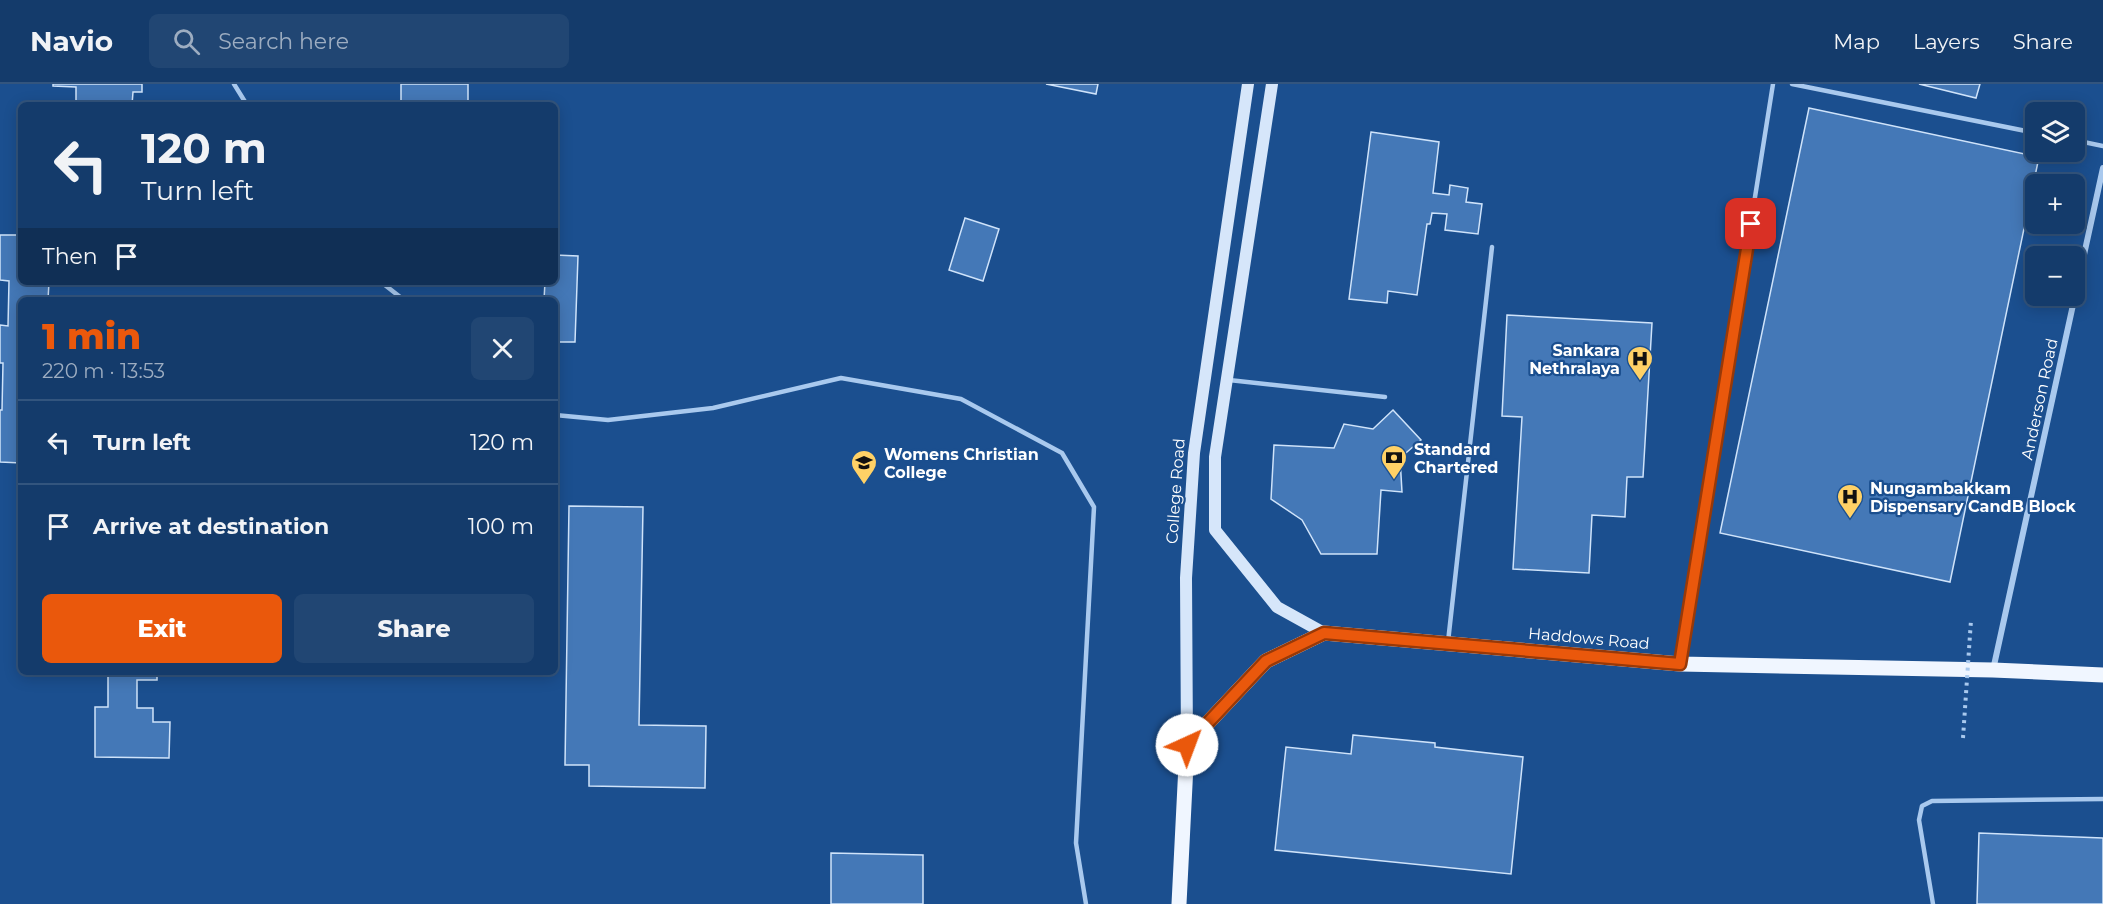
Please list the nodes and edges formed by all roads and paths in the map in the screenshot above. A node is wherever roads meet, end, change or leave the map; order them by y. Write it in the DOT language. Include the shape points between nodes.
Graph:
graph roads {
  1 [pos="234,84"];
  2 [pos="1248,84"];
  3 [pos="1272,84"];
  4 [pos="1773,84"];
  5 [pos="1792,84"];
  6 [pos="245,102"];
  7 [pos="2025,131"];
  8 [pos="2085,142"];
  9 [pos="2103,146"];
  10 [pos="2103,168"];
  11 [pos="1492,247"];
  12 [pos="385,285"];
  13 [pos="400,297"];
  14 [pos="1227,379"];
  15 [pos="1385,397"];
  16 [pos="558,415"];
  17 [pos="1971,620"];
  18 [pos="1324,633"];
  19 [pos="1448,645"];
  20 [pos="1680,664"];
  21 [pos="1993,670"];
  22 [pos="2103,675"];
  23 [pos="1964,738"];
  24 [pos="1187,745"];
  25 [pos="2103,799"];
  26 [pos="1086,904"];
  27 [pos="1179,904"];
  28 [pos="1933,904"];
  1 -- 6 [label="lane"];
  2 -- 24 [label="main road, College Road" via="1194,453 1186,578"];
  3 -- 14 [label="main road"];
  4 -- 20 [label="lane"];
  5 -- 7 [label="lane"];
  8 -- 9 [label="lane"];
  10 -- 21 [label="street, Anderson Road"];
  11 -- 19 [label="lane"];
  12 -- 13 [label="lane"];
  14 -- 15 [label="lane"];
  14 -- 18 [label="main road" via="1215,457 1215,530 1277,607"];
  16 -- 26 [label="lane" via="608,420 714,408 841,378 961,399 1062,453 1094,507 1076,843"];
  17 -- 23 [label="path, bridge"];
  18 -- 19 [label="main road, Haddows Road"];
  18 -- 24 [label="main road" via="1266,661"];
  19 -- 20 [label="main road, Haddows Road"];
  20 -- 21 [label="main road, Haddows Road"];
  21 -- 22 [label="main road, Haddows Road"];
  24 -- 27 [label="main road, College Road"];
  25 -- 28 [label="lane" via="1932,801 1922,806 1919,820"];
}
